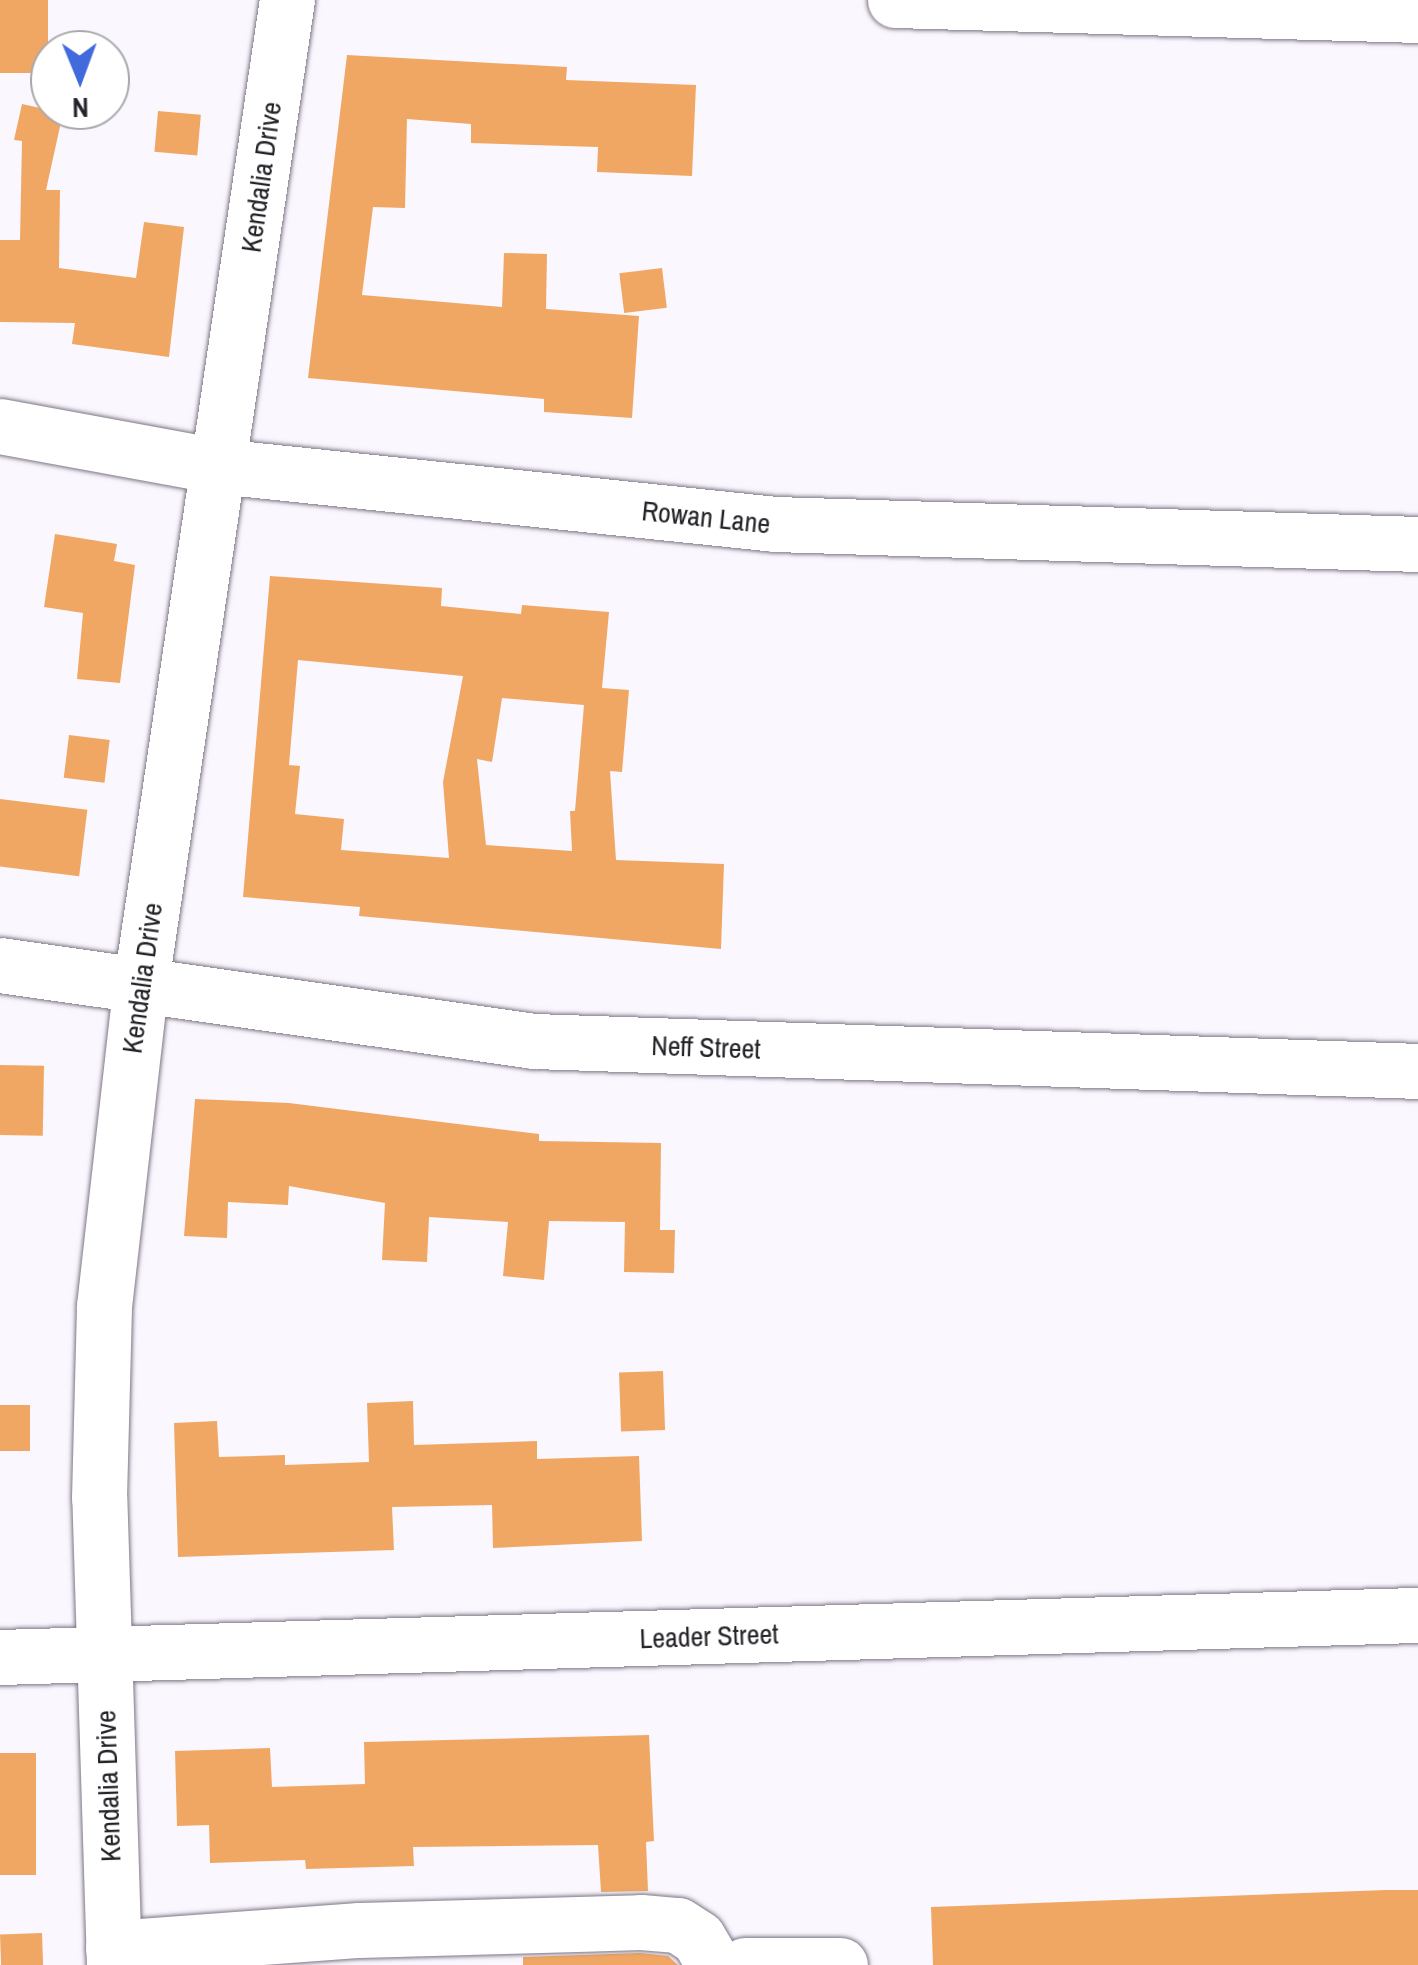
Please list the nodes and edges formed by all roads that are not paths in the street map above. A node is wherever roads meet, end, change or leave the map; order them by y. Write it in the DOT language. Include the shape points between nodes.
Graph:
graph roads {
  1 [pos="287,0"];
  2 [pos="895,0"];
  3 [pos="1418,15"];
  4 [pos="0,426"];
  5 [pos="218,466"];
  6 [pos="1418,544"];
  7 [pos="0,965"];
  8 [pos="140,989"];
  9 [pos="1418,1070"];
  10 [pos="1418,1615"];
  11 [pos="104,1654"];
  12 [pos="0,1657"];
  13 [pos="326,1950"];
  14 [pos="220,1954"];
  15 [pos="114,1956"];
  16 [pos="714,1965"];
  17 [pos="745,1965"];
  18 [pos="840,1965"];
  1 -- 5 [label="street, Kendalia Drive"];
  2 -- 3 [label="street"];
  4 -- 5 [label="street, Rowan Lane"];
  5 -- 6 [label="street, Rowan Lane" via="775,524"];
  5 -- 8 [label="street, Kendalia Drive"];
  7 -- 8 [label="street, Neff Street"];
  8 -- 9 [label="street, Neff Street" via="534,1041"];
  8 -- 11 [label="street, Kendalia Drive" via="104,1306 98,1498"];
  10 -- 11 [label="street, Leader Street"];
  11 -- 12 [label="street, Leader Street"];
  11 -- 15 [label="street, Kendalia Drive"];
  13 -- 14 [label="street"];
  13 -- 16 [label="street" via="678,1925 698,1938"];
  14 -- 15 [label="street"];
  17 -- 18 [label="street"];
}
